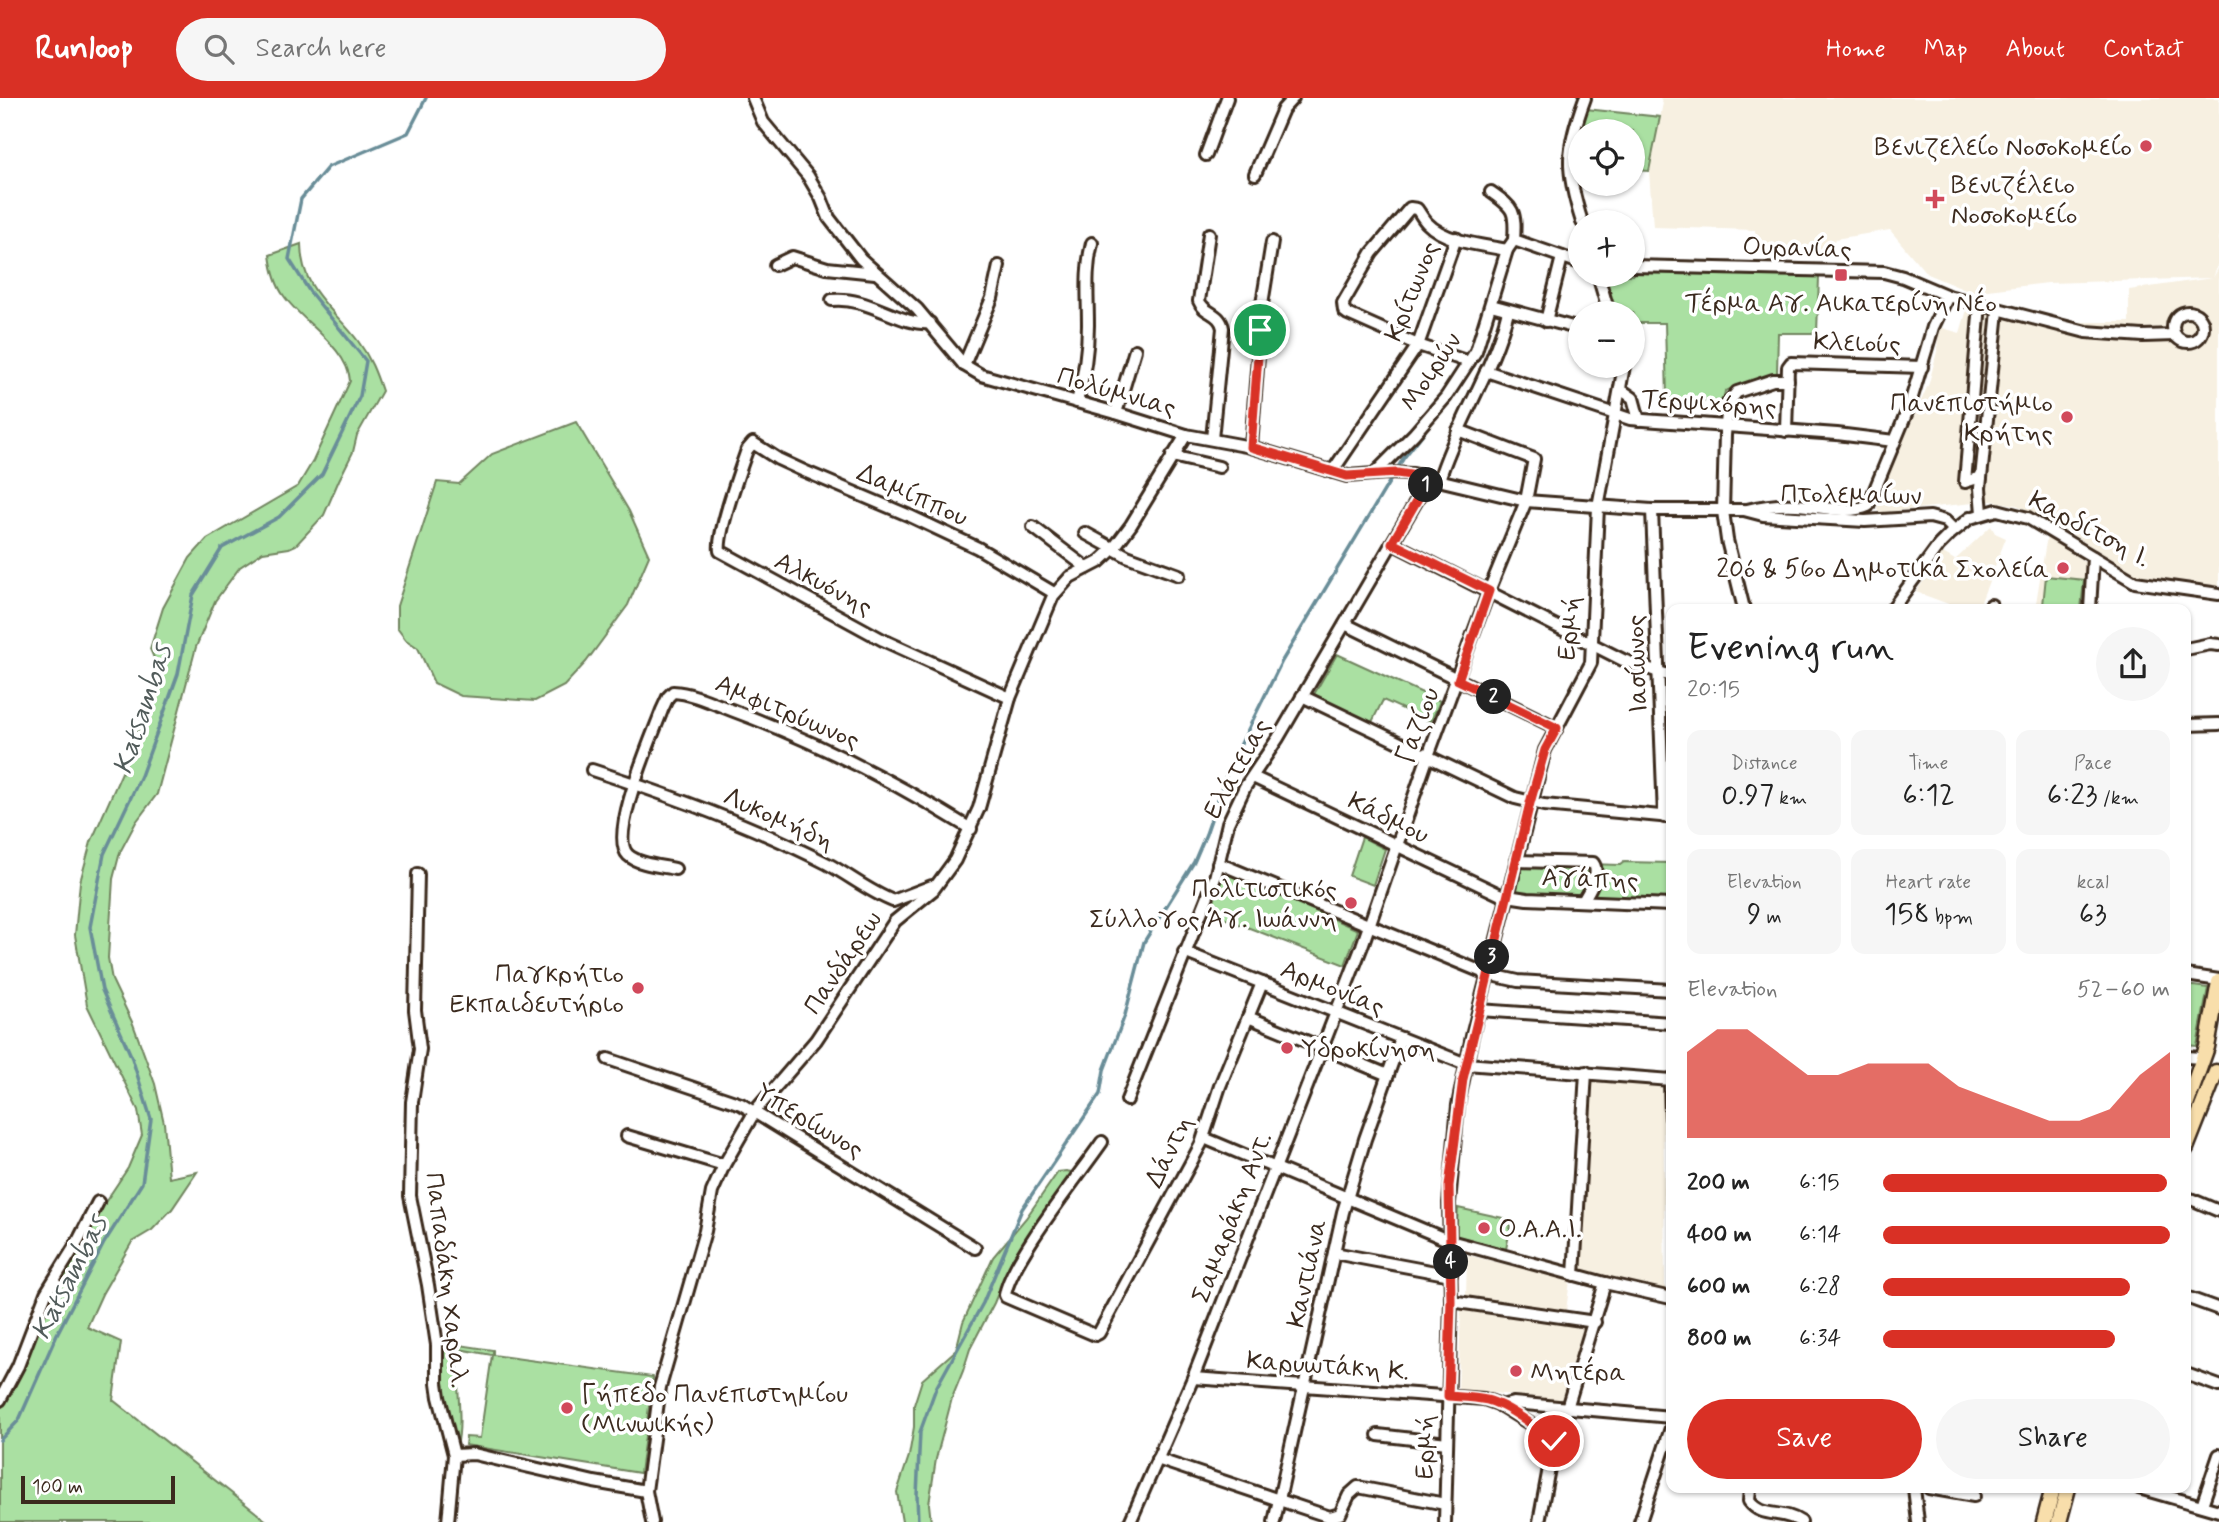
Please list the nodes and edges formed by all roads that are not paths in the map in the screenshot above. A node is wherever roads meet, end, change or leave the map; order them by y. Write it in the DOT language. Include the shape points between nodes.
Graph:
graph roads {
  1 [pos="753,98"];
  2 [pos="1227,98"];
  3 [pos="1293,98"];
  4 [pos="1585,98"];
  5 [pos="1206,155"];
  6 [pos="1255,174"];
  7 [pos="1491,191"];
  8 [pos="1579,210"];
  9 [pos="1209,234"];
  10 [pos="1456,238"];
  11 [pos="1514,240"];
  12 [pos="1272,242"];
  13 [pos="1092,243"];
  14 [pos="1507,250"];
  15 [pos="1562,257"];
  16 [pos="1568,259"];
  17 [pos="775,265"];
  18 [pos="999,266"];
  19 [pos="1645,267"];
  20 [pos="875,273"];
  21 [pos="1951,297"];
  22 [pos="832,300"];
  23 [pos="1980,304"];
  24 [pos="1491,305"];
  25 [pos="1508,311"];
  26 [pos="1998,311"];
  27 [pos="1546,321"];
  28 [pos="930,323"];
  29 [pos="1568,326"];
  30 [pos="2175,335"];
  31 [pos="1418,345"];
  32 [pos="1135,350"];
  33 [pos="1469,362"];
  34 [pos="964,365"];
  35 [pos="1922,367"];
  36 [pos="1486,371"];
  37 [pos="1622,378"];
  38 [pos="1788,380"];
  39 [pos="1620,389"];
  40 [pos="1077,402"];
  41 [pos="1116,413"];
  42 [pos="1615,416"];
  43 [pos="1639,420"];
  44 [pos="1725,428"];
  45 [pos="1458,430"];
  46 [pos="1786,431"];
  47 [pos="1186,435"];
  48 [pos="1212,439"];
  49 [pos="1894,441"];
  50 [pos="750,444"];
  51 [pos="1251,447"];
  52 [pos="1172,456"];
  53 [pos="1219,467"];
  54 [pos="1332,471"];
  55 [pos="1374,474"];
  56 [pos="1981,477"];
  57 [pos="1435,479"];
  58 [pos="1526,501"];
  59 [pos="1598,507"];
  60 [pos="1863,508"];
  61 [pos="1652,510"];
  62 [pos="1744,510"];
  63 [pos="1723,511"];
  64 [pos="1982,513"];
  65 [pos="1865,521"];
  66 [pos="1033,527"];
  67 [pos="1954,530"];
  68 [pos="1085,533"];
  69 [pos="1392,543"];
  70 [pos="1113,549"];
  71 [pos="2093,556"];
  72 [pos="1087,568"];
  73 [pos="1179,575"];
  74 [pos="1489,591"];
  75 [pos="1054,593"];
  76 [pos="2219,594"];
  77 [pos="1743,604"];
  78 [pos="1896,604"];
  79 [pos="2090,604"];
  80 [pos="1345,624"];
  81 [pos="1593,644"];
  82 [pos="2219,645"];
  83 [pos="2191,648"];
  84 [pos="1659,673"];
  85 [pos="1666,675"];
  86 [pos="1458,680"];
  87 [pos="1302,696"];
  88 [pos="1010,698"];
  89 [pos="2219,724"];
  90 [pos="1666,725"];
  91 [pos="2191,725"];
  92 [pos="1557,728"];
  93 [pos="1428,757"];
  94 [pos="592,770"];
  95 [pos="1253,777"];
  96 [pos="636,784"];
  97 [pos="1530,803"];
  98 [pos="1666,817"];
  99 [pos="971,829"];
  100 [pos="1397,846"];
  101 [pos="1516,861"];
  102 [pos="1218,863"];
  103 [pos="675,869"];
  104 [pos="418,874"];
  105 [pos="940,882"];
  106 [pos="1507,896"];
  107 [pos="1583,901"];
  108 [pos="1666,905"];
  109 [pos="1367,926"];
  110 [pos="1184,952"];
  111 [pos="1488,974"];
  112 [pos="2191,976"];
  113 [pos="2219,981"];
  114 [pos="1262,983"];
  115 [pos="1666,990"];
  116 [pos="1479,1010"];
  117 [pos="1336,1012"];
  118 [pos="1248,1017"];
  119 [pos="1666,1023"];
  120 [pos="1401,1038"];
  121 [pos="1322,1048"];
  122 [pos="2207,1056"];
  123 [pos="608,1059"];
  124 [pos="1466,1064"];
  125 [pos="1586,1072"];
  126 [pos="2218,1072"];
  127 [pos="1388,1075"];
  128 [pos="1666,1079"];
  129 [pos="2191,1094"];
  130 [pos="1127,1100"];
  131 [pos="755,1111"];
  132 [pos="626,1136"];
  133 [pos="2191,1136"];
  134 [pos="1204,1138"];
  135 [pos="1102,1142"];
  136 [pos="724,1165"];
  137 [pos="1275,1168"];
  138 [pos="1347,1199"];
  139 [pos="2191,1199"];
  140 [pos="98,1202"];
  141 [pos="2219,1211"];
  142 [pos="1450,1241"];
  143 [pos="975,1248"];
  144 [pos="1334,1253"];
  145 [pos="1451,1275"];
  146 [pos="1574,1275"];
  147 [pos="1605,1283"];
  148 [pos="1666,1297"];
  149 [pos="2191,1299"];
  150 [pos="1451,1301"];
  151 [pos="2219,1309"];
  152 [pos="1595,1322"];
  153 [pos="2191,1376"];
  154 [pos="1193,1378"];
  155 [pos="1305,1386"];
  156 [pos="2219,1386"];
  157 [pos="1448,1396"];
  158 [pos="0,1400"];
  159 [pos="1501,1406"];
  160 [pos="1567,1409"];
  161 [pos="1666,1418"];
  162 [pos="1378,1435"];
  163 [pos="1447,1443"];
  164 [pos="1666,1443"];
  165 [pos="1551,1444"];
  166 [pos="454,1455"];
  167 [pos="2219,1456"];
  168 [pos="1157,1458"];
  169 [pos="1658,1466"];
  170 [pos="1666,1467"];
  171 [pos="646,1491"];
  172 [pos="1750,1493"];
  173 [pos="1915,1493"];
  174 [pos="1956,1493"];
  175 [pos="2052,1493"];
  176 [pos="2066,1493"];
  177 [pos="2156,1493"];
  178 [pos="1973,1496"];
  179 [pos="1279,1501"];
  180 [pos="1445,1504"];
  181 [pos="2202,1506"];
  182 [pos="2219,1511"];
  183 [pos="447,1522"];
  184 [pos="652,1522"];
  185 [pos="1130,1522"];
  186 [pos="1274,1522"];
  187 [pos="1444,1522"];
  188 [pos="1539,1522"];
  189 [pos="1640,1522"];
  190 [pos="1801,1522"];
  191 [pos="1918,1522"];
  192 [pos="2044,1522"];
  193 [pos="2059,1522"];
  1 -- 20 [label="street, Πολύμνιας" via="770,132 815,187 829,218"];
  2 -- 5 [label="street"];
  3 -- 6 [label="street" via="1283,109"];
  4 -- 8 [label="street" via="1569,155"];
  7 -- 11 [label="street" via="1514,212"];
  9 -- 48 [label="street" via="1199,302 1219,318 1223,328"];
  10 -- 14 [label="street, Κρίτωνος"];
  10 -- 31 [label="street, Κρίτωνος"];
  10 -- 31 [label="street" via="1410,208 1372,253 1343,303 1348,314"];
  11 -- 14 [label="street, Μοιρών"];
  11 -- 15 [label="street"];
  12 -- 51 [label="street" via="1262,304"];
  13 -- 40 [label="street" via="1087,265 1086,369"];
  14 -- 24 [label="street, Μοιρών"];
  15 -- 16 [label="street"];
  15 -- 27 [label="street"];
  17 -- 20 [label="street" via="792,257 827,268"];
  18 -- 34 [label="street" via="992,298"];
  19 -- 21 [label="street, Ουρανίας" via="1884,272"];
  20 -- 28 [label="street, Πολύμνιας"];
  21 -- 23 [label="street"];
  21 -- 35 [label="street, Πτολεμαίων" via="1933,327"];
  22 -- 28 [label="street" via="857,301"];
  23 -- 26 [label="street"];
  23 -- 56 [label="street" via="1965,482"];
  24 -- 25 [label="street"];
  24 -- 33 [label="street, Μοιρών"];
  25 -- 27 [label="street"];
  25 -- 36 [label="street, Ελάτειας"];
  26 -- 30 [label="street" via="2086,332"];
  26 -- 56 [label="street"];
  27 -- 29 [label="street"];
  28 -- 34 [label="street, Πολύμνιας"];
  30 -- 30 [label="street" via="2173,323 2182,312 2192,312 2203,322 2195,340 2185,342"];
  31 -- 33 [label="street"];
  31 -- 54 [label="street, Κρίτωνος"];
  32 -- 41 [label="street"];
  33 -- 55 [label="street, Μοιρών" via="1446,397"];
  34 -- 40 [label="street, Πολύμνιας" via="981,375"];
  35 -- 38 [label="street, Κλειούς" via="1791,363"];
  35 -- 49 [label="street, Πτολεμαίων"];
  36 -- 42 [label="street, Τερψιχόρης"];
  36 -- 45 [label="street, Ελάτειας"];
  37 -- 39 [label="street, Ερμή"];
  38 -- 44 [label="street" via="1773,380 1735,393 1728,403"];
  38 -- 46 [label="street"];
  39 -- 42 [label="street, Ερμή"];
  39 -- 43 [label="street" via="1633,398"];
  40 -- 41 [label="street, Πολύμνιας"];
  41 -- 47 [label="street, Πολύμνιας"];
  42 -- 43 [label="street, Τερψιχόρης"];
  42 -- 59 [label="street, Ερμή"];
  43 -- 44 [label="street, Τερψιχόρης"];
  44 -- 46 [label="street, Τερψιχόρης"];
  44 -- 63 [label="street"];
  45 -- 57 [label="street, Ελάτειας"];
  45 -- 58 [label="street, Γαζίου" via="1534,460"];
  46 -- 49 [label="street, Τερψιχόρης"];
  47 -- 48 [label="street, Πολύμνιας"];
  47 -- 52 [label="street, Πανδάρεω"];
  48 -- 51 [label="street, Πολύμνιας"];
  49 -- 60 [label="street, Πτολεμαίων" via="1872,501"];
  50 -- 75 [label="street, Δαμίππου" via="978,548"];
  50 -- 88 [label="street, Αλκυόνης" via="720,551 883,640"];
  51 -- 54 [label="street, Πολύμνιας"];
  52 -- 53 [label="street"];
  52 -- 70 [label="street, Πανδάρεω"];
  54 -- 55 [label="street, Πολύμνιας" via="1351,476"];
  55 -- 57 [label="street, Πολύμνιας"];
  56 -- 64 [label="street"];
  57 -- 58 [label="street, Πολύμνιας"];
  57 -- 69 [label="street, Ελάτειας"];
  58 -- 59 [label="street, Πολύμνιας"];
  58 -- 74 [label="street, Γαζίου"];
  59 -- 61 [label="street, Πτολεμαίων"];
  59 -- 81 [label="street, Ερμή"];
  60 -- 62 [label="street, Πτολεμαίων" via="1794,505"];
  60 -- 65 [label="street"];
  61 -- 63 [label="street, Πτολεμαίων"];
  61 -- 84 [label="street, Ιασίωνος"];
  62 -- 63 [label="street, Πτολεμαίων"];
  62 -- 65 [label="street, Πτολεμαίων"];
  63 -- 77 [label="street"];
  64 -- 67 [label="street"];
  64 -- 71 [label="street, Καρδίτση Ι." via="1997,510 2021,515"];
  65 -- 67 [label="street, Πτολεμαίων" via="1936,517"];
  66 -- 72 [label="street"];
  67 -- 78 [label="street"];
  68 -- 70 [label="street"];
  69 -- 74 [label="street"];
  69 -- 80 [label="street, Ελάτειας"];
  70 -- 72 [label="street, Πανδάρεω"];
  70 -- 73 [label="street"];
  71 -- 76 [label="street, Καρδίτση Ι." via="2140,583"];
  71 -- 79 [label="street"];
  72 -- 75 [label="street, Πανδάρεω"];
  74 -- 81 [label="street"];
  74 -- 86 [label="street, Γαζίου"];
  75 -- 88 [label="street, Πανδάρεω"];
  80 -- 86 [label="street"];
  80 -- 87 [label="street, Ελάτειας"];
  81 -- 84 [label="street"];
  81 -- 92 [label="street, Ερμή" via="1586,676"];
  82 -- 83 [label="street"];
  84 -- 85 [label="street"];
  84 -- 90 [label="street, Ιασίωνος"];
  86 -- 92 [label="street"];
  86 -- 93 [label="street, Γαζίου"];
  87 -- 93 [label="street"];
  87 -- 95 [label="street, Ελάτειας"];
  88 -- 99 [label="street, Πανδάρεω"];
  89 -- 91 [label="street"];
  92 -- 97 [label="street, Ερμή" via="1545,750"];
  93 -- 97 [label="street"];
  93 -- 100 [label="street, Γαζίου"];
  94 -- 96 [label="street, Λυκομήδη"];
  95 -- 100 [label="street, Κάδμου"];
  95 -- 102 [label="street, Ελάτειας" via="1231,816"];
  96 -- 99 [label="street, Αμφιτρύωνος" via="668,697 676,692 749,716 845,757"];
  96 -- 103 [label="street" via="624,821 626,852 638,861"];
  96 -- 105 [label="street, Λυκομήδη" via="779,841 893,901"];
  97 -- 98 [label="street"];
  97 -- 101 [label="street, Ερμή"];
  99 -- 105 [label="street, Πανδάρεω"];
  100 -- 106 [label="street, Κάδμου"];
  100 -- 109 [label="street, Γαζίου"];
  101 -- 106 [label="street, Ερμή"];
  101 -- 107 [label="street" via="1588,862 1595,866 1596,874"];
  102 -- 109 [label="street"];
  102 -- 110 [label="street, Ελάτειας"];
  104 -- 166 [label="street, Παπαδάκη Χαραλ." via="415,1010 419,1049 412,1102 410,1196 437,1345 439,1397"];
  105 -- 131 [label="street, Πανδάρεω" via="895,921 816,1040"];
  106 -- 107 [label="street, Αγάπης"];
  106 -- 111 [label="street, Ερμή"];
  107 -- 108 [label="street, Αγάπης"];
  109 -- 111 [label="street"];
  109 -- 117 [label="street, Σαμαράκη Αντ."];
  110 -- 114 [label="street, Αρμονίας"];
  110 -- 130 [label="street, Ελάτειας"];
  111 -- 115 [label="street" via="1518,981"];
  111 -- 116 [label="street, Ερμή"];
  112 -- 113 [label="street"];
  113 -- 122 [label="main road"];
  114 -- 117 [label="street, Αρμονίας"];
  114 -- 118 [label="street, Δάντη"];
  116 -- 119 [label="street"];
  116 -- 124 [label="street, Ερμή"];
  117 -- 120 [label="street, Αρμονίας"];
  117 -- 121 [label="street, Σαμαράκη Αντ."];
  118 -- 121 [label="street"];
  118 -- 134 [label="street, Δάντη"];
  120 -- 124 [label="street, Αρμονίας"];
  120 -- 127 [label="street, Καντιάνα"];
  121 -- 127 [label="street"];
  121 -- 137 [label="street, Σαμαράκη Αντ."];
  122 -- 126 [label="main road" via="2208,1071"];
  122 -- 129 [label="main road"];
  123 -- 131 [label="street, Υπερίωνος" via="729,1098"];
  124 -- 125 [label="street, Αρμονίας"];
  124 -- 142 [label="street, Ερμή" via="1450,1173"];
  125 -- 128 [label="street, Αρμονίας"];
  125 -- 146 [label="street"];
  126 -- 133 [label="main road"];
  127 -- 138 [label="street, Καντιάνα"];
  131 -- 136 [label="street, Πανδάρεω"];
  131 -- 143 [label="street, Υπερίωνος"];
  132 -- 136 [label="street"];
  134 -- 135 [label="street, Δάντη" via="1095,1335 1006,1295 1030,1246"];
  134 -- 137 [label="street"];
  136 -- 171 [label="street, Πανδάρεω" via="712,1192 657,1399"];
  137 -- 138 [label="street"];
  137 -- 154 [label="street, Σαμαράκη Αντ."];
  138 -- 142 [label="street"];
  138 -- 144 [label="street, Καντιάνα"];
  139 -- 141 [label="street"];
  140 -- 158 [label="street" via="46,1293"];
  142 -- 145 [label="street, Ερμή"];
  142 -- 146 [label="street"];
  144 -- 145 [label="street"];
  144 -- 155 [label="street, Καντιάνα"];
  145 -- 150 [label="street, Ερμή"];
  146 -- 147 [label="street"];
  147 -- 148 [label="street"];
  147 -- 152 [label="street"];
  149 -- 151 [label="street"];
  150 -- 152 [label="street"];
  150 -- 157 [label="street, Ερμή"];
  152 -- 160 [label="street"];
  153 -- 156 [label="street"];
  154 -- 155 [label="street, Καρυωτάκη Κ."];
  154 -- 168 [label="street, Σαμαράκη Αντ."];
  155 -- 157 [label="street, Καρυωτάκη Κ."];
  155 -- 179 [label="street, Καντιάνα"];
  157 -- 159 [label="street, Καρυωτάκη Κ." via="1484,1399"];
  157 -- 163 [label="street, Ερμή"];
  159 -- 160 [label="street, Καρυωτάκη Κ." via="1513,1403"];
  159 -- 165 [label="street, Καρυωτάκη Κ." via="1539,1430"];
  160 -- 161 [label="street, Καρυωτάκη Κ."];
  160 -- 165 [label="street"];
  162 -- 163 [label="street"];
  163 -- 180 [label="street, Ερμή"];
  164 -- 169 [label="street"];
  165 -- 188 [label="street"];
  166 -- 171 [label="street" via="474,1454"];
  166 -- 183 [label="street, Παπαδάκη Χαραλ."];
  167 -- 181 [label="street"];
  168 -- 179 [label="street"];
  168 -- 185 [label="street, Σαμαράκη Αντ."];
  169 -- 170 [label="street"];
  169 -- 189 [label="street"];
  171 -- 184 [label="street, Πανδάρεω"];
  172 -- 190 [label="street" via="1749,1501 1756,1509 1791,1515"];
  173 -- 191 [label="street"];
  174 -- 178 [label="street"];
  175 -- 192 [label="main road"];
  176 -- 193 [label="main road"];
  177 -- 181 [label="street"];
  179 -- 180 [label="street" via="1334,1517 1360,1487"];
  179 -- 186 [label="street, Καντιάνα"];
  180 -- 187 [label="street, Ερμή"];
  181 -- 182 [label="street"];
}
